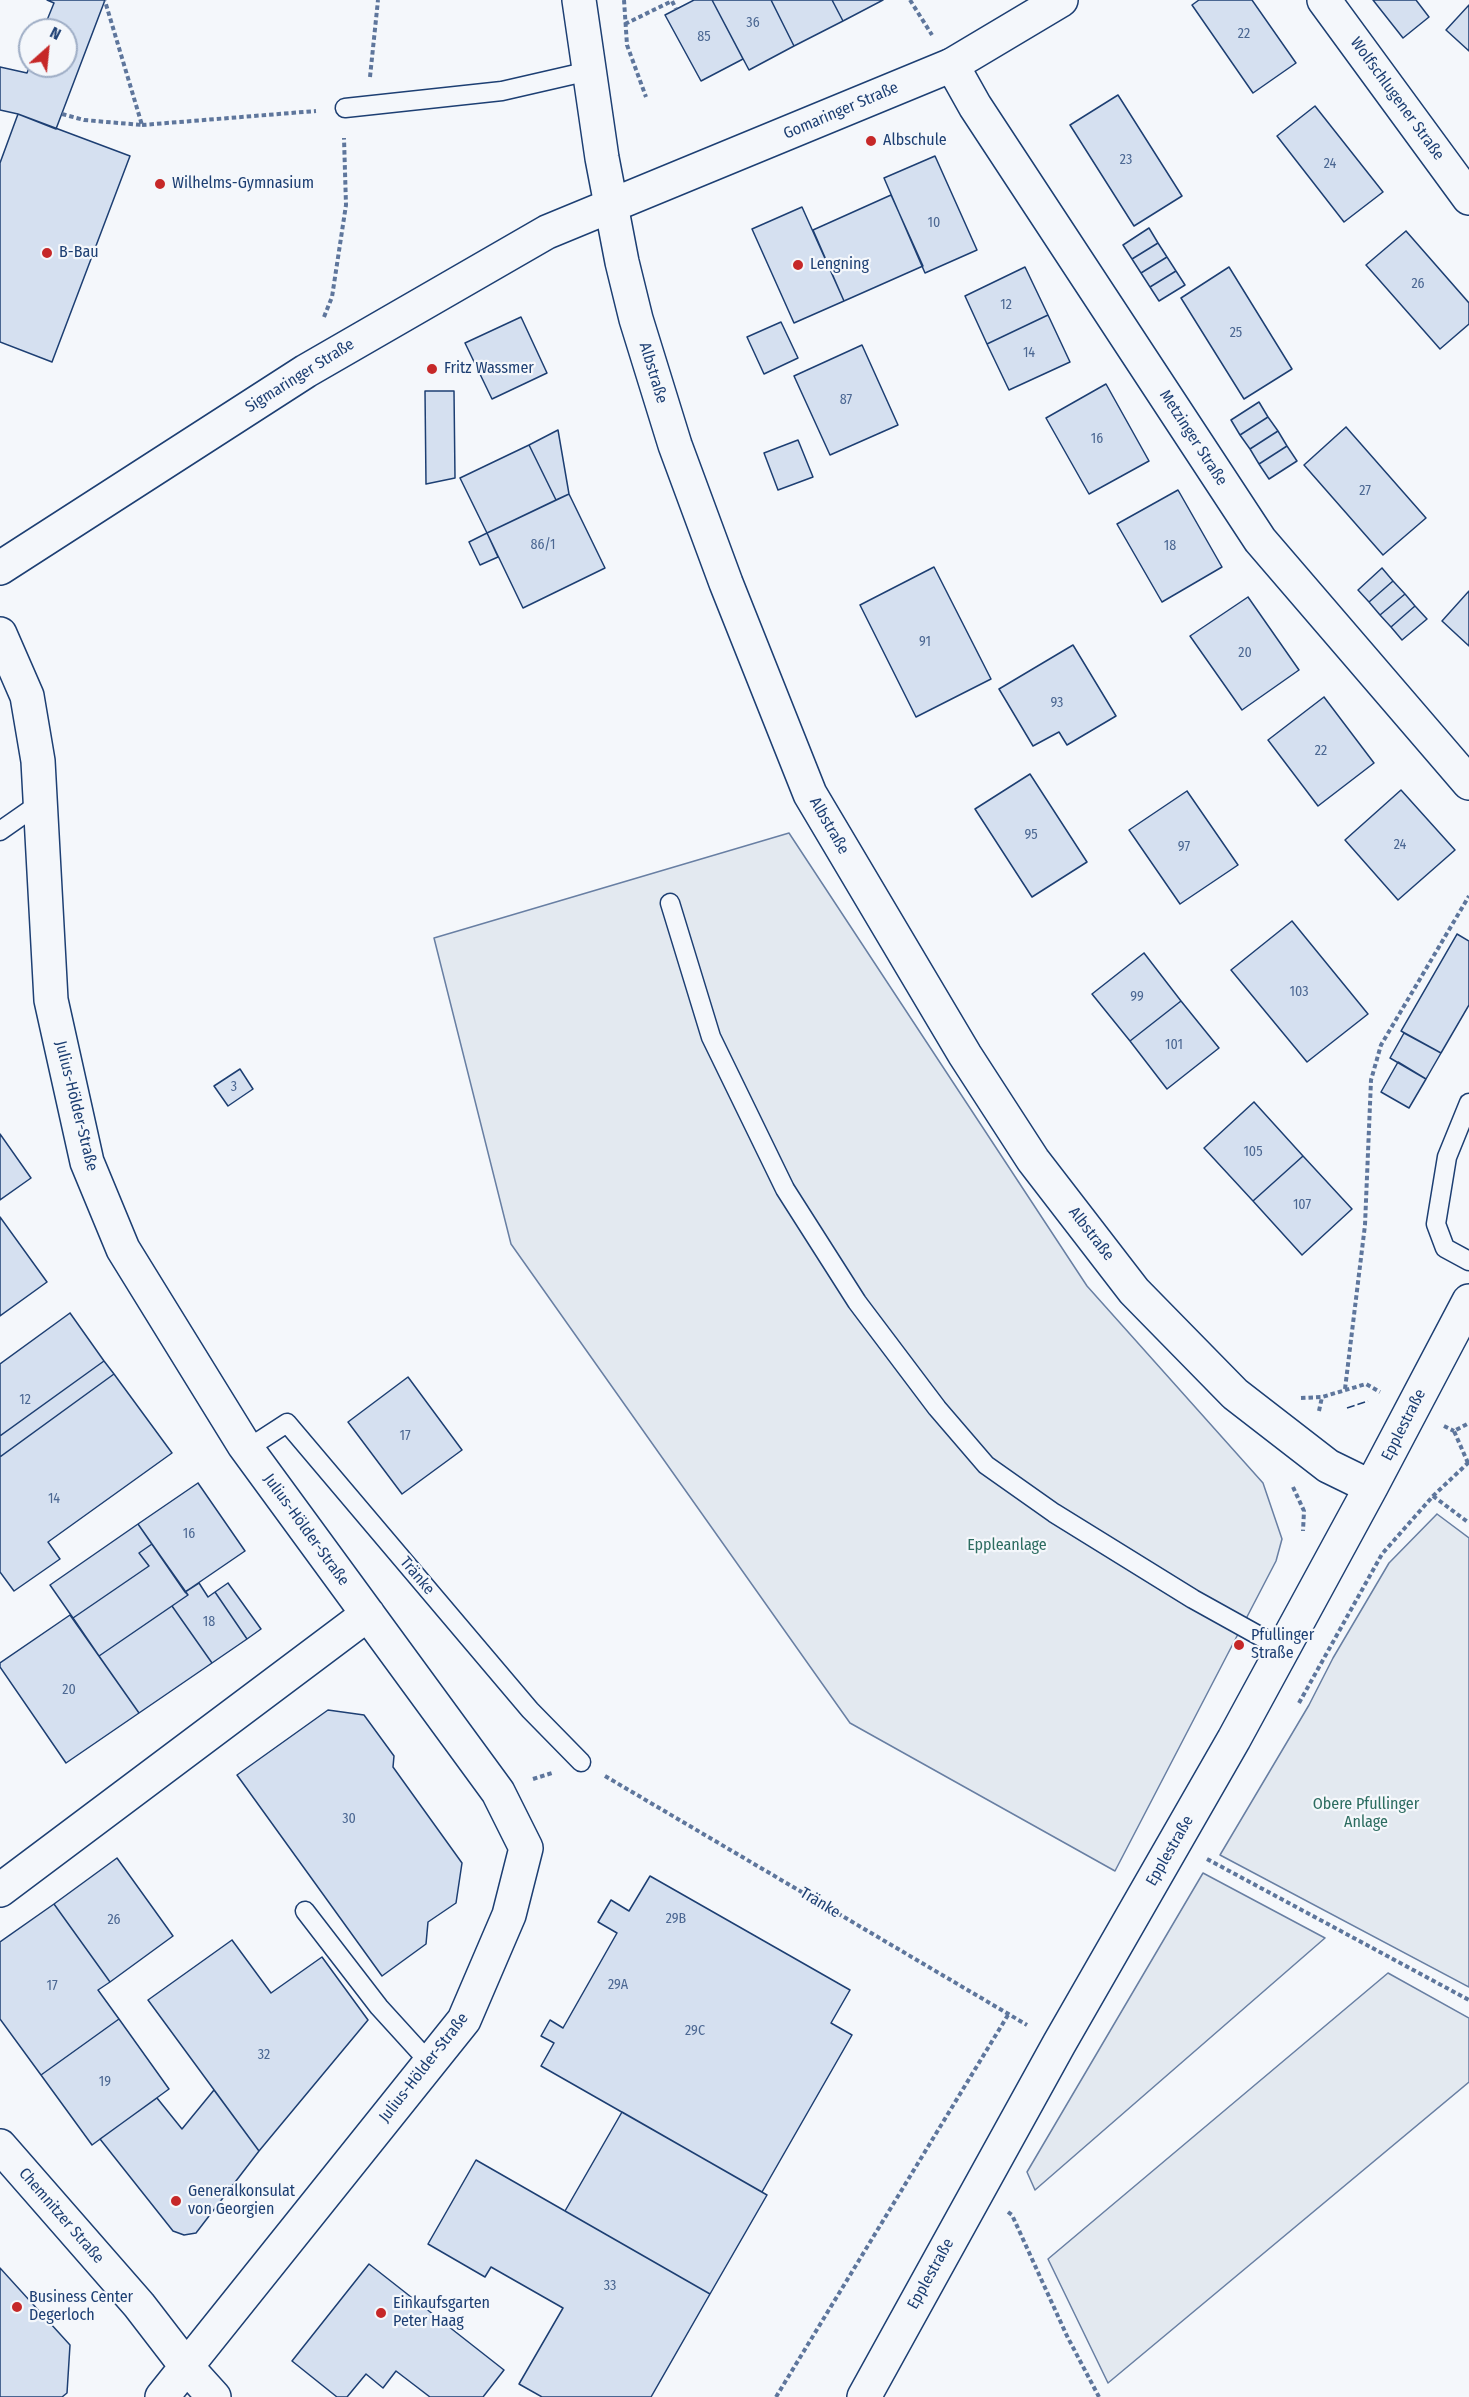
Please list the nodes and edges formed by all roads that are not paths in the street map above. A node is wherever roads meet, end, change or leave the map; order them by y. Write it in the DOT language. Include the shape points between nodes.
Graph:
graph roads {
  1 [pos="579,0"];
  2 [pos="1061,0"];
  3 [pos="1324,0"];
  4 [pos="952,65"];
  5 [pos="589,71"];
  6 [pos="345,108"];
  7 [pos="1469,198"];
  8 [pos="612,204"];
  9 [pos="0,568"];
  10 [pos="0,633"];
  11 [pos="1469,783"];
  12 [pos="40,803"];
  13 [pos="0,831"];
  14 [pos="670,903"];
  15 [pos="1469,1103"];
  16 [pos="1469,1261"];
  17 [pos="1469,1301"];
  18 [pos="247,1449"];
  19 [pos="1371,1487"];
  20 [pos="368,1614"];
  21 [pos="1283,1649"];
  22 [pos="581,1762"];
  23 [pos="0,1890"];
  24 [pos="305,1911"];
  25 [pos="430,2063"];
  26 [pos="0,2146"];
  27 [pos="186,2366"];
  28 [pos="162,2397"];
  29 [pos="214,2397"];
  30 [pos="864,2397"];
  1 -- 5 [label="street, Albstraße"];
  2 -- 4 [label="street, Gomaringer Straße"];
  3 -- 7 [label="street, Wolfschlugener Straße"];
  4 -- 8 [label="street, Gomaringer Straße"];
  4 -- 11 [label="street, Metzinger Straße" via="975,106 1260,540"];
  5 -- 6 [label="lane" via="502,91"];
  5 -- 8 [label="street, Albstraße"];
  8 -- 9 [label="street, Sigmaringer Straße" via="547,232 306,371"];
  8 -- 19 [label="street, Albstraße" via="628,292 675,445 816,804 965,1055 1027,1150 1134,1291 1235,1394 1328,1466"];
  10 -- 12 [label="street, Julius-Hölder-Straße" via="27,696 38,760"];
  12 -- 13 [label="lane"];
  12 -- 18 [label="street, Julius-Hölder-Straße" via="51,1000 87,1162 123,1249"];
  14 -- 21 [label="lane" via="711,1037 785,1189 857,1302 938,1408 986,1465 1054,1513"];
  15 -- 16 [label="lane" via="1447,1157 1436,1224 1445,1248"];
  17 -- 19 [label="street, Epplestraße"];
  18 -- 20 [label="street, Julius-Hölder-Straße"];
  18 -- 22 [label="lane, Tränke" via="287,1423 530,1710"];
  19 -- 21 [label="street, Epplestraße"];
  20 -- 23 [label="street"];
  20 -- 25 [label="street, Julius-Hölder-Straße" via="498,1792 526,1848 512,1904 464,2020"];
  21 -- 30 [label="street, Epplestraße"];
  24 -- 25 [label="lane" via="378,2007"];
  25 -- 27 [label="street, Julius-Hölder-Straße"];
  26 -- 27 [label="street, Chemnitzer Straße" via="139,2305"];
  27 -- 28 [label="street, Julius-Hölder-Straße"];
  27 -- 29 [label="street, Chemnitzer Straße"];
}
